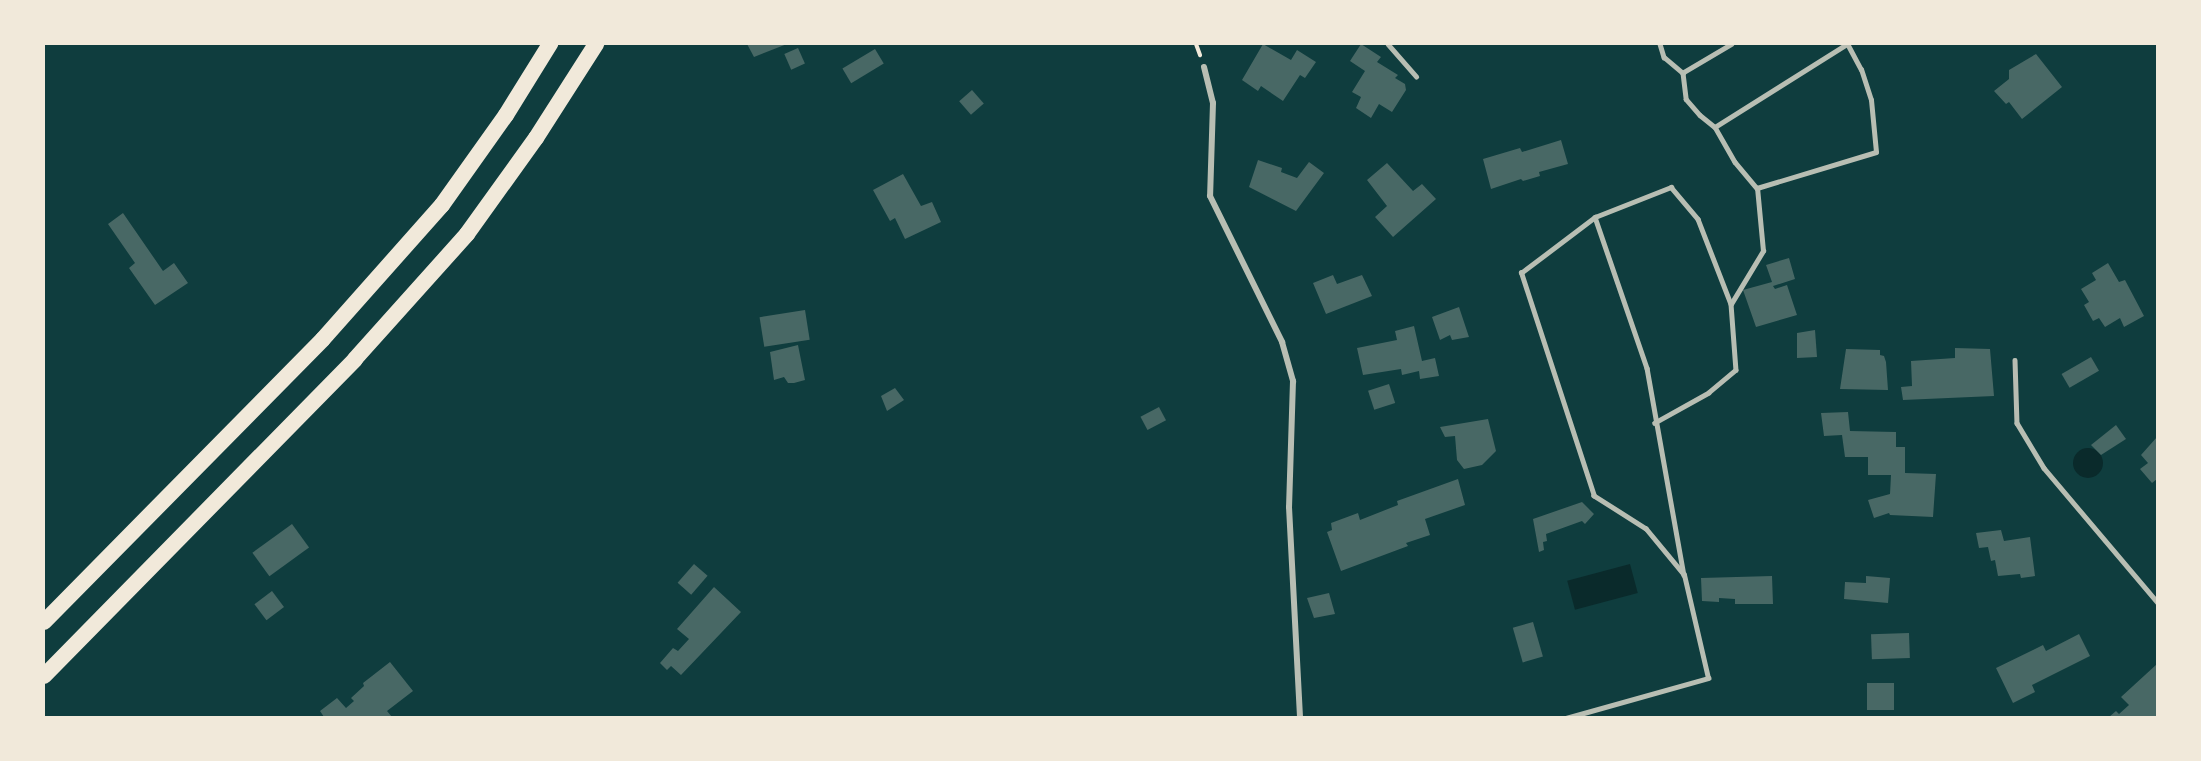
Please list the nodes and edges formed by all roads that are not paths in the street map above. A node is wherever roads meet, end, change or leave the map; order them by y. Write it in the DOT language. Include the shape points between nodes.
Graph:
graph roads {
  1 [pos="550,44"];
  2 [pos="596,44"];
  3 [pos="1388,44"];
  4 [pos="1660,44"];
  5 [pos="1732,44"];
  6 [pos="1847,44"];
  7 [pos="1203,67"];
  8 [pos="1683,72"];
  9 [pos="1416,76"];
  10 [pos="1715,127"];
  11 [pos="1757,188"];
  12 [pos="1595,217"];
  13 [pos="1731,304"];
  14 [pos="2014,360"];
  15 [pos="1656,423"];
  16 [pos="1684,575"];
  17 [pos="2157,603"];
  18 [pos="44,622"];
  19 [pos="44,676"];
  20 [pos="1300,717"];
  21 [pos="1566,717"];
  1 -- 18 [label="highway" via="506,115 442,205 323,339"];
  2 -- 19 [label="highway" via="536,138 467,234 355,359"];
  3 -- 9 [label="lane"];
  4 -- 8 [label="lane" via="1664,57"];
  5 -- 8 [label="lane"];
  6 -- 10 [label="lane"];
  6 -- 11 [label="lane" via="1871,100 1876,152"];
  7 -- 20 [label="street" via="1213,103 1210,196 1282,342 1293,381 1289,507"];
  8 -- 10 [label="lane" via="1686,99"];
  10 -- 11 [label="lane" via="1735,162"];
  11 -- 13 [label="lane" via="1763,251"];
  12 -- 13 [label="lane" via="1671,187 1698,219"];
  12 -- 15 [label="lane" via="1647,368"];
  12 -- 16 [label="lane" via="1521,273 1594,496 1646,529"];
  13 -- 15 [label="lane" via="1736,370 1709,393"];
  14 -- 17 [label="lane" via="2017,423 2044,468"];
  15 -- 16 [label="lane"];
  16 -- 21 [label="lane" via="1708,678"];
}
